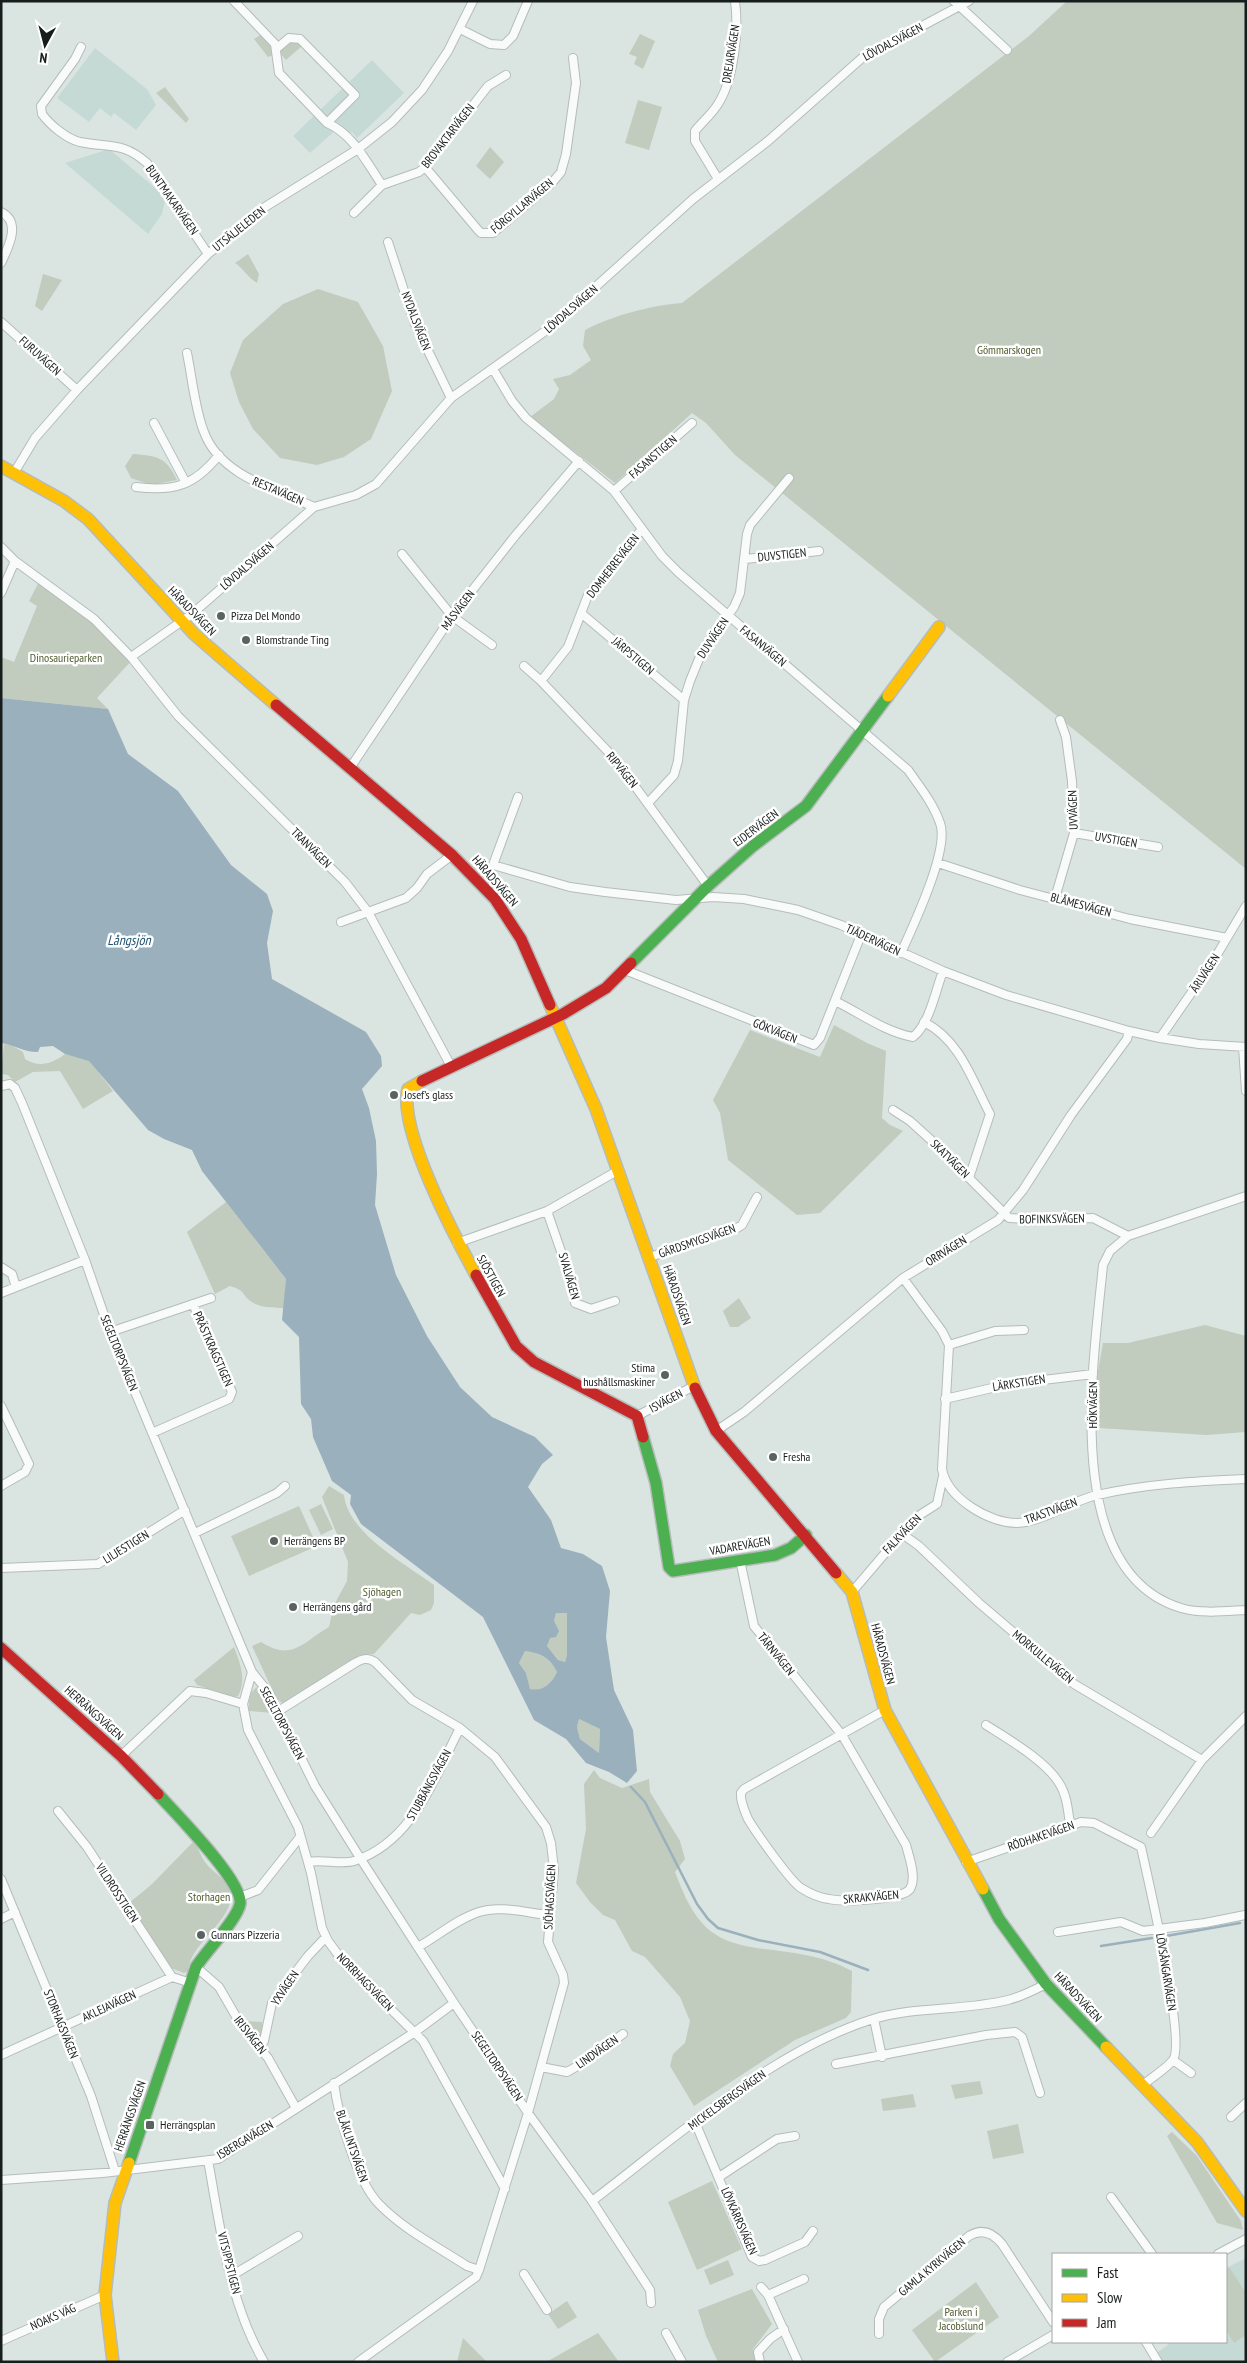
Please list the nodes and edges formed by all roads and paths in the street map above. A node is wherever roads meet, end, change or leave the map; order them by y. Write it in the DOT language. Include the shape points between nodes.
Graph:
graph roads {
  1 [pos="234,1"];
  2 [pos="473,1"];
  3 [pos="528,1"];
  4 [pos="735,1"];
  5 [pos="969,1"];
  6 [pos="956,4"];
  7 [pos="460,29"];
  8 [pos="81,47"];
  9 [pos="276,49"];
  10 [pos="1007,50"];
  11 [pos="574,58"];
  12 [pos="506,76"];
  13 [pos="327,123"];
  14 [pos="358,150"];
  15 [pos="425,167"];
  16 [pos="718,179"];
  17 [pos="382,185"];
  18 [pos="1,212"];
  19 [pos="354,213"];
  20 [pos="388,242"];
  21 [pos="208,254"];
  22 [pos="1,263"];
  23 [pos="1,322"];
  24 [pos="186,353"];
  25 [pos="493,369"];
  26 [pos="77,390"];
  27 [pos="451,398"];
  28 [pos="154,423"];
  29 [pos="692,423"];
  30 [pos="219,455"];
  31 [pos="579,461"];
  32 [pos="1,466"];
  33 [pos="14,472"];
  34 [pos="789,478"];
  35 [pos="186,483"];
  36 [pos="136,487"];
  37 [pos="614,491"];
  38 [pos="314,507"];
  39 [pos="642,529"];
  40 [pos="1,547"];
  41 [pos="819,551"];
  42 [pos="402,554"];
  43 [pos="746,559"];
  44 [pos="15,561"];
  45 [pos="1,593"];
  46 [pos="581,613"];
  47 [pos="452,616"];
  48 [pos="728,616"];
  49 [pos="181,621"];
  50 [pos="939,626"];
  51 [pos="492,645"];
  52 [pos="131,656"];
  53 [pos="524,666"];
  54 [pos="541,680"];
  55 [pos="684,700"];
  56 [pos="1060,720"];
  57 [pos="863,730"];
  58 [pos="350,768"];
  59 [pos="518,797"];
  60 [pos="648,803"];
  61 [pos="1074,833"];
  62 [pos="1158,847"];
  63 [pos="452,855"];
  64 [pos="938,863"];
  65 [pos="708,886"];
  66 [pos="1055,898"];
  67 [pos="694,899"];
  68 [pos="1246,906"];
  69 [pos="368,912"];
  70 [pos="341,922"];
  71 [pos="861,935"];
  72 [pos="1227,938"];
  73 [pos="901,953"];
  74 [pos="625,970"];
  75 [pos="943,971"];
  76 [pos="835,1001"];
  77 [pos="555,1016"];
  78 [pos="924,1022"];
  79 [pos="1129,1031"];
  80 [pos="1160,1038"];
  81 [pos="1244,1047"];
  82 [pos="452,1068"];
  83 [pos="1,1086"];
  84 [pos="1246,1092"];
  85 [pos="893,1110"];
  86 [pos="619,1170"];
  87 [pos="969,1178"];
  88 [pos="1246,1196"];
  89 [pos="757,1197"];
  90 [pos="547,1211"];
  91 [pos="1004,1212"];
  92 [pos="1128,1236"];
  93 [pos="457,1243"];
  94 [pos="650,1256"];
  95 [pos="85,1260"];
  96 [pos="1,1267"];
  97 [pos="903,1278"];
  98 [pos="16,1287"];
  99 [pos="1,1293"];
  100 [pos="211,1298"];
  101 [pos="615,1301"];
  102 [pos="193,1304"];
  103 [pos="1024,1330"];
  104 [pos="110,1332"];
  105 [pos="949,1346"];
  106 [pos="1093,1374"];
  107 [pos="694,1386"];
  108 [pos="945,1399"];
  109 [pos="1,1406"];
  110 [pos="637,1416"];
  111 [pos="716,1431"];
  112 [pos="152,1433"];
  113 [pos="943,1476"];
  114 [pos="1246,1479"];
  115 [pos="1,1486"];
  116 [pos="285,1486"];
  117 [pos="1098,1495"];
  118 [pos="185,1510"];
  119 [pos="195,1533"];
  120 [pos="901,1533"];
  121 [pos="806,1536"];
  122 [pos="740,1560"];
  123 [pos="1,1568"];
  124 [pos="852,1592"];
  125 [pos="1246,1610"];
  126 [pos="2,1651"];
  127 [pos="252,1672"];
  128 [pos="243,1704"];
  129 [pos="885,1710"];
  130 [pos="278,1712"];
  131 [pos="1246,1716"];
  132 [pos="986,1724"];
  133 [pos="460,1728"];
  134 [pos="842,1735"];
  135 [pos="121,1756"];
  136 [pos="1202,1760"];
  137 [pos="58,1811"];
  138 [pos="1070,1824"];
  139 [pos="1151,1833"];
  140 [pos="300,1837"];
  141 [pos="1142,1847"];
  142 [pos="360,1858"];
  143 [pos="308,1862"];
  144 [pos="966,1862"];
  145 [pos="1,1879"];
  146 [pos="240,1897"];
  147 [pos="15,1912"];
  148 [pos="549,1915"];
  149 [pos="1244,1915"];
  150 [pos="1,1918"];
  151 [pos="1158,1928"];
  152 [pos="1058,1932"];
  153 [pos="326,1937"];
  154 [pos="418,1947"];
  155 [pos="196,1967"];
  156 [pos="172,1978"];
  157 [pos="191,1983"];
  158 [pos="1046,1984"];
  159 [pos="454,2003"];
  160 [pos="874,2019"];
  161 [pos="62,2028"];
  162 [pos="415,2032"];
  163 [pos="623,2034"];
  164 [pos="260,2047"];
  165 [pos="1,2056"];
  166 [pos="882,2057"];
  167 [pos="1173,2060"];
  168 [pos="836,2064"];
  169 [pos="541,2067"];
  170 [pos="1191,2073"];
  171 [pos="334,2083"];
  172 [pos="1144,2085"];
  173 [pos="1040,2093"];
  174 [pos="1246,2103"];
  175 [pos="296,2108"];
  176 [pos="528,2113"];
  177 [pos="1230,2118"];
  178 [pos="695,2122"];
  179 [pos="795,2136"];
  180 [pos="208,2160"];
  181 [pos="120,2170"];
  182 [pos="719,2176"];
  183 [pos="1,2180"];
  184 [pos="505,2189"];
  185 [pos="1111,2197"];
  186 [pos="592,2201"];
  187 [pos="1246,2211"];
  188 [pos="814,2231"];
  189 [pos="298,2236"];
  190 [pos="1246,2239"];
  191 [pos="1151,2253"];
  192 [pos="1220,2253"];
  193 [pos="478,2273"];
  194 [pos="524,2274"];
  195 [pos="231,2276"];
  196 [pos="804,2279"];
  197 [pos="761,2287"];
  198 [pos="106,2295"];
  199 [pos="768,2295"];
  200 [pos="652,2303"];
  201 [pos="547,2310"];
  202 [pos="1052,2320"];
  203 [pos="784,2329"];
  204 [pos="666,2333"];
  205 [pos="879,2334"];
  206 [pos="1052,2336"];
  207 [pos="1,2341"];
  208 [pos="1147,2343"];
  209 [pos="113,2362"];
  210 [pos="264,2362"];
  211 [pos="358,2362"];
  212 [pos="682,2362"];
  213 [pos="760,2362"];
  214 [pos="798,2362"];
  215 [pos="1007,2362"];
  216 [pos="1158,2362"];
  1 -- 9 [label="street"];
  2 -- 7 [label="street, UTSÄLJELEDEN"];
  3 -- 7 [label="street" via="513,36 504,45 490,44"];
  4 -- 16 [label="street, DREJARVÄGEN" via="736,36 724,92 694,136"];
  5 -- 6 [label="street, LÖVDALSVÄGEN"];
  6 -- 10 [label="street"];
  6 -- 16 [label="street, LÖVDALSVÄGEN" via="862,58 768,141"];
  7 -- 14 [label="street, UTSÄLJELEDEN" via="422,90 392,122"];
  8 -- 21 [label="street, BUNTMAKARVÄGEN" via="76,60 40,106 42,114 76,140 119,146 137,154 147,163"];
  9 -- 13 [label="street" via="279,73"];
  9 -- 13 [label="street" via="289,38 300,39 355,95"];
  11 -- 15 [label="street, FÖRGYLLARVÄGEN" via="576,83 561,172 493,234 478,230"];
  12 -- 15 [label="street, BROVAKTARVÄGEN" via="488,86"];
  13 -- 14 [label="street" via="337,127"];
  14 -- 17 [label="street"];
  14 -- 21 [label="street, UTSÄLJELEDEN" via="265,207"];
  15 -- 17 [label="street, BROVAKTARVÄGEN"];
  16 -- 25 [label="street, LÖVDALSVÄGEN" via="551,327"];
  17 -- 19 [label="street, BROVAKTARVÄGEN"];
  18 -- 22 [label="street" via="13,227"];
  20 -- 27 [label="street, NYDALSVÄGEN" via="415,324"];
  21 -- 26 [label="street, UTSÄLJELEDEN"];
  23 -- 26 [label="street, FURUVÄGEN"];
  24 -- 30 [label="street, RESTAVÄGEN" via="204,432"];
  25 -- 27 [label="street, LÖVDALSVÄGEN"];
  25 -- 31 [label="street, FASANVÄGEN" via="526,418"];
  26 -- 33 [label="street, UTSÄLJELEDEN" via="36,438"];
  27 -- 38 [label="street, LÖVDALSVÄGEN" via="376,484 356,495"];
  28 -- 35 [label="street"];
  29 -- 37 [label="street, FASANSTIGEN"];
  30 -- 35 [label="street" via="206,472"];
  30 -- 38 [label="street, RESTAVÄGEN" via="258,485"];
  31 -- 37 [label="street, FASANVÄGEN"];
  31 -- 47 [label="street, MÅSVÄGEN"];
  32 -- 33 [label="street, HÄRADSVÄGEN"];
  33 -- 49 [label="street, HÄRADSVÄGEN" via="88,519"];
  34 -- 43 [label="street, DUVVÄGEN" via="750,525"];
  35 -- 36 [label="street" via="163,488"];
  37 -- 39 [label="street, FASANVÄGEN"];
  38 -- 49 [label="street, LÖVDALSVÄGEN"];
  39 -- 46 [label="street, DOMHERREVÄGEN" via="594,588"];
  39 -- 48 [label="street, FASANVÄGEN" via="679,574"];
  40 -- 44 [label="street, TRANVÄGEN"];
  41 -- 43 [label="street, DUVSTIGEN"];
  42 -- 47 [label="street"];
  43 -- 48 [label="street, DUVVÄGEN" via="740,593"];
  44 -- 45 [label="street"];
  44 -- 52 [label="street, TRANVÄGEN" via="94,620"];
  46 -- 54 [label="street, DOMHERREVÄGEN" via="568,647"];
  46 -- 55 [label="street, JÄRPSTIGEN"];
  47 -- 51 [label="street"];
  47 -- 58 [label="street, MÅSVÄGEN"];
  48 -- 55 [label="street, DUVVÄGEN" via="696,664"];
  48 -- 57 [label="street, FASANVÄGEN"];
  49 -- 52 [label="street"];
  49 -- 58 [label="street, HÄRADSVÄGEN"];
  50 -- 57 [label="street, EJDERVÄGEN"];
  52 -- 69 [label="street, TRANVÄGEN" via="178,716 344,882"];
  53 -- 54 [label="street, RIPVÄGEN"];
  54 -- 60 [label="street, RIPVÄGEN" via="615,759"];
  55 -- 60 [label="street, DUVVÄGEN" via="674,775"];
  56 -- 61 [label="street, UVVÄGEN" via="1066,737 1072,782"];
  57 -- 64 [label="street, FASANVÄGEN" via="908,770 928,798 942,832"];
  57 -- 65 [label="street, EJDERVÄGEN" via="806,806 753,846"];
  58 -- 63 [label="street, HÄRADSVÄGEN"];
  59 -- 67 [label="street, TJÄDERVÄGEN" via="493,865 570,887 676,900"];
  60 -- 65 [label="street, RIPVÄGEN"];
  61 -- 62 [label="street, UVSTIGEN"];
  61 -- 66 [label="street, UVVÄGEN"];
  63 -- 69 [label="street" via="426,874 406,898"];
  63 -- 77 [label="street, HÄRADSVÄGEN" via="480,882 509,918"];
  64 -- 66 [label="street, BLÅMESVÄGEN"];
  64 -- 73 [label="street, FASANVÄGEN"];
  65 -- 67 [label="street, EJDERVÄGEN"];
  66 -- 72 [label="street, BLÅMESVÄGEN"];
  67 -- 71 [label="street, TJÄDERVÄGEN" via="736,898 773,904 813,914"];
  67 -- 74 [label="street, EJDERVÄGEN"];
  68 -- 72 [label="street, ÄRLVÄGEN"];
  69 -- 70 [label="street"];
  69 -- 82 [label="street, TRANVÄGEN"];
  71 -- 73 [label="street, TJÄDERVÄGEN"];
  71 -- 76 [label="street, GÖKVÄGEN"];
  72 -- 80 [label="street, ÄRLVÄGEN"];
  73 -- 75 [label="street, TJÄDERVÄGEN"];
  74 -- 76 [label="street, GÖKVÄGEN" via="808,1044 818,1043"];
  74 -- 77 [label="street, EJDERVÄGEN" via="599,993"];
  75 -- 78 [label="street"];
  75 -- 79 [label="street, TJÄDERVÄGEN" via="1006,995"];
  76 -- 78 [label="street" via="907,1036 913,1037"];
  77 -- 82 [label="street, SJÖSTIGEN"];
  77 -- 86 [label="street, HÄRADSVÄGEN"];
  78 -- 87 [label="street" via="947,1036 955,1047 990,1114"];
  79 -- 80 [label="street, TJÄDERVÄGEN"];
  79 -- 91 [label="street, ORRVÄGEN" via="1127,1039"];
  80 -- 81 [label="street, TJÄDERVÄGEN"];
  81 -- 84 [label="street"];
  82 -- 93 [label="street, SJÖSTIGEN" via="408,1089 405,1101 421,1162"];
  83 -- 95 [label="street, SEGELTORPSVÄGEN" via="10,1084 15,1088"];
  85 -- 87 [label="street, SKATVÄGEN" via="910,1121"];
  86 -- 90 [label="street"];
  86 -- 94 [label="street, HÄRADSVÄGEN"];
  87 -- 91 [label="street, SKATVÄGEN"];
  88 -- 92 [label="street, HÖKVÄGEN"];
  89 -- 94 [label="street, GÄRDSMYGSVÄGEN" via="742,1225 737,1228"];
  90 -- 93 [label="street"];
  90 -- 101 [label="street, SVALVÄGEN" via="573,1286 575,1303 591,1309"];
  91 -- 92 [label="street, BOFINKSVÄGEN" via="1014,1220 1093,1218"];
  91 -- 97 [label="street, ORRVÄGEN" via="998,1220"];
  92 -- 106 [label="street, HÖKVÄGEN" via="1110,1251 1103,1265"];
  93 -- 110 [label="street, SJÖSTIGEN" via="523,1355"];
  94 -- 107 [label="street, HÄRADSVÄGEN"];
  95 -- 98 [label="street"];
  95 -- 104 [label="street, SEGELTORPSVÄGEN"];
  96 -- 98 [label="street" via="12,1274"];
  97 -- 105 [label="street" via="942,1331"];
  97 -- 111 [label="street, ORRVÄGEN" via="744,1412"];
  98 -- 99 [label="street"];
  100 -- 102 [label="street"];
  102 -- 104 [label="street"];
  102 -- 112 [label="street, PRÄSTKRAGSTIGEN" via="232,1392 229,1399"];
  103 -- 105 [label="street" via="995,1331"];
  104 -- 112 [label="street, SEGELTORPSVÄGEN"];
  105 -- 108 [label="street"];
  106 -- 108 [label="street, LÄRKSTIGEN" via="1009,1384"];
  106 -- 117 [label="street, HÖKVÄGEN" via="1092,1413"];
  107 -- 110 [label="street, ISVÄGEN"];
  107 -- 111 [label="street, HÄRADSVÄGEN"];
  108 -- 113 [label="street"];
  109 -- 115 [label="street" via="29,1464 25,1472"];
  110 -- 122 [label="street, VADAREVÄGEN" via="656,1483 669,1567 673,1571"];
  111 -- 121 [label="street, HÄRADSVÄGEN"];
  112 -- 118 [label="street, SEGELTORPSVÄGEN"];
  113 -- 117 [label="street, TRASTVÄGEN" via="964,1504 1008,1522 1035,1519"];
  113 -- 120 [label="street, FALKVÄGEN" via="937,1504 915,1518"];
  114 -- 117 [label="street, TRASTVÄGEN" via="1177,1482"];
  116 -- 119 [label="street" via="277,1493"];
  117 -- 125 [label="street, HÖKVÄGEN" via="1107,1531 1118,1556 1134,1578 1154,1596 1182,1609"];
  118 -- 119 [label="street, SEGELTORPSVÄGEN"];
  118 -- 123 [label="street, LILJESTIGEN" via="98,1564"];
  119 -- 127 [label="street, SEGELTORPSVÄGEN"];
  120 -- 124 [label="street, FALKVÄGEN"];
  120 -- 136 [label="street, MORKULLEVÄGEN" via="1074,1684"];
  121 -- 122 [label="street, VADAREVÄGEN" via="775,1555"];
  121 -- 124 [label="street, HÄRADSVÄGEN"];
  122 -- 134 [label="street, TÄRNVÄGEN" via="754,1626"];
  124 -- 129 [label="street, HÄRADSVÄGEN"];
  126 -- 135 [label="street, HERRÄNGSVÄGEN"];
  127 -- 128 [label="street, NORRHAGSVÄGEN"];
  127 -- 130 [label="street, SEGELTORPSVÄGEN"];
  128 -- 135 [label="street" via="190,1691"];
  128 -- 140 [label="street, NORRHAGSVÄGEN" via="248,1730 298,1827"];
  129 -- 134 [label="street, SKRAKVÄGEN"];
  129 -- 144 [label="street, HÄRADSVÄGEN"];
  130 -- 133 [label="street, SJÖHAGSVÄGEN" via="362,1658 369,1659 412,1700"];
  130 -- 142 [label="street, SEGELTORPSVÄGEN" via="315,1786"];
  131 -- 136 [label="street"];
  132 -- 138 [label="street" via="1042,1764 1059,1783"];
  133 -- 142 [label="street, STUBBÄNGSVÄGEN" via="410,1821 401,1832"];
  133 -- 148 [label="street, SJÖHAGSVÄGEN" via="495,1757 546,1827 554,1870"];
  134 -- 134 [label="street, SKRAKVÄGEN" via="744,1789 740,1798 749,1820 800,1888 840,1900 900,1896 910,1890 912,1884 906,1845"];
  135 -- 146 [label="street, HERRÄNGSVÄGEN" via="205,1846 233,1882"];
  136 -- 139 [label="street"];
  137 -- 156 [label="street, VILDROSSTIGEN" via="87,1847"];
  138 -- 141 [label="street, RÖDHAKEVÄGEN" via="1094,1824"];
  138 -- 144 [label="street, RÖDHAKEVÄGEN"];
  140 -- 143 [label="street, NORRHAGSVÄGEN"];
  140 -- 146 [label="street" via="258,1890"];
  141 -- 151 [label="street, LÖVSÅNGARVÄGEN"];
  142 -- 143 [label="street, STUBBÄNGSVÄGEN" via="352,1862"];
  142 -- 154 [label="street, SEGELTORPSVÄGEN"];
  143 -- 153 [label="street, NORRHAGSVÄGEN"];
  144 -- 158 [label="street, HÄRADSVÄGEN" via="999,1919"];
  145 -- 147 [label="street, STORHAGSVÄGEN"];
  146 -- 155 [label="street, HERRÄNGSVÄGEN" via="236,1915"];
  147 -- 150 [label="street"];
  147 -- 161 [label="street, STORHAGSVÄGEN"];
  148 -- 154 [label="street" via="480,1911"];
  148 -- 169 [label="street, SJÖHAGSVÄGEN" via="548,1942 564,1983"];
  149 -- 151 [label="street"];
  151 -- 152 [label="street" via="1143,1931 1122,1922"];
  151 -- 167 [label="street, LÖVSÅNGARVÄGEN" via="1177,2044"];
  153 -- 162 [label="street, NORRHAGSVÄGEN" via="345,1964"];
  153 -- 164 [label="street, YXVÄGEN" via="272,2003"];
  154 -- 159 [label="street, SEGELTORPSVÄGEN"];
  155 -- 157 [label="street, HERRÄNGSVÄGEN"];
  155 -- 164 [label="street, IRISVÄGEN" via="219,1987 241,2025"];
  156 -- 157 [label="street"];
  156 -- 161 [label="street, AKLEJAVÄGEN"];
  157 -- 181 [label="street, HERRÄNGSVÄGEN"];
  158 -- 160 [label="street, MICKELSBERGSVÄGEN" via="1008,2000"];
  158 -- 172 [label="street, HÄRADSVÄGEN"];
  159 -- 162 [label="street, ISBERGAVÄGEN"];
  159 -- 176 [label="street, SEGELTORPSVÄGEN"];
  160 -- 166 [label="street"];
  160 -- 178 [label="street, MICKELSBERGSVÄGEN" via="822,2038 787,2058"];
  161 -- 165 [label="street, AKLEJAVÄGEN"];
  161 -- 181 [label="street, STORHAGSVÄGEN"];
  162 -- 171 [label="street, ISBERGAVÄGEN"];
  162 -- 184 [label="street, NORRHAGSVÄGEN"];
  163 -- 169 [label="street, LINDVÄGEN" via="567,2072"];
  164 -- 175 [label="street, IRISVÄGEN"];
  166 -- 168 [label="street"];
  166 -- 173 [label="street" via="1016,2032 1022,2038"];
  167 -- 170 [label="street"];
  167 -- 172 [label="street"];
  169 -- 176 [label="street, SJÖHAGSVÄGEN"];
  171 -- 175 [label="street, ISBERGAVÄGEN"];
  171 -- 193 [label="street, BLÅKLINTSVÄGEN" via="336,2102 367,2189 394,2218"];
  172 -- 187 [label="street, HÄRADSVÄGEN" via="1196,2142"];
  174 -- 177 [label="street"];
  175 -- 180 [label="street, ISBERGAVÄGEN" via="218,2159"];
  176 -- 184 [label="street, SJÖHAGSVÄGEN"];
  176 -- 186 [label="street, SEGELTORPSVÄGEN"];
  178 -- 182 [label="street, LÖVKÄRRSVÄGEN"];
  178 -- 186 [label="street, MICKELSBERGSVÄGEN"];
  179 -- 182 [label="street, LÖVKÄRRSVÄGEN" via="777,2139"];
  180 -- 181 [label="street, ISBERGAVÄGEN"];
  180 -- 195 [label="street, VITSIPPSTIGEN"];
  181 -- 183 [label="street, ISBERGAVÄGEN"];
  181 -- 198 [label="street, HERRÄNGSVÄGEN"];
  182 -- 188 [label="street, LÖVKÄRRSVÄGEN" via="752,2257 759,2261 805,2242"];
  184 -- 193 [label="street, SJÖHAGSVÄGEN"];
  185 -- 191 [label="street"];
  186 -- 200 [label="street, SEGELTORPSVÄGEN" via="650,2290"];
  189 -- 195 [label="street"];
  190 -- 192 [label="street"];
  193 -- 211 [label="street"];
  194 -- 201 [label="street"];
  195 -- 210 [label="street, VITSIPPSTIGEN" via="252,2339"];
  196 -- 199 [label="street"];
  197 -- 199 [label="street"];
  198 -- 207 [label="street, NOAKS VÄG"];
  198 -- 209 [label="street, HERRÄNGSVÄGEN"];
  199 -- 203 [label="street"];
  202 -- 205 [label="street, GAMLA KYRKVÄGEN" via="1002,2244 995,2236 978,2232 884,2307 879,2319"];
  203 -- 213 [label="street" via="758,2352"];
  203 -- 214 [label="street"];
  204 -- 212 [label="street"];
  206 -- 215 [label="street"];
  208 -- 216 [label="street"];
}
